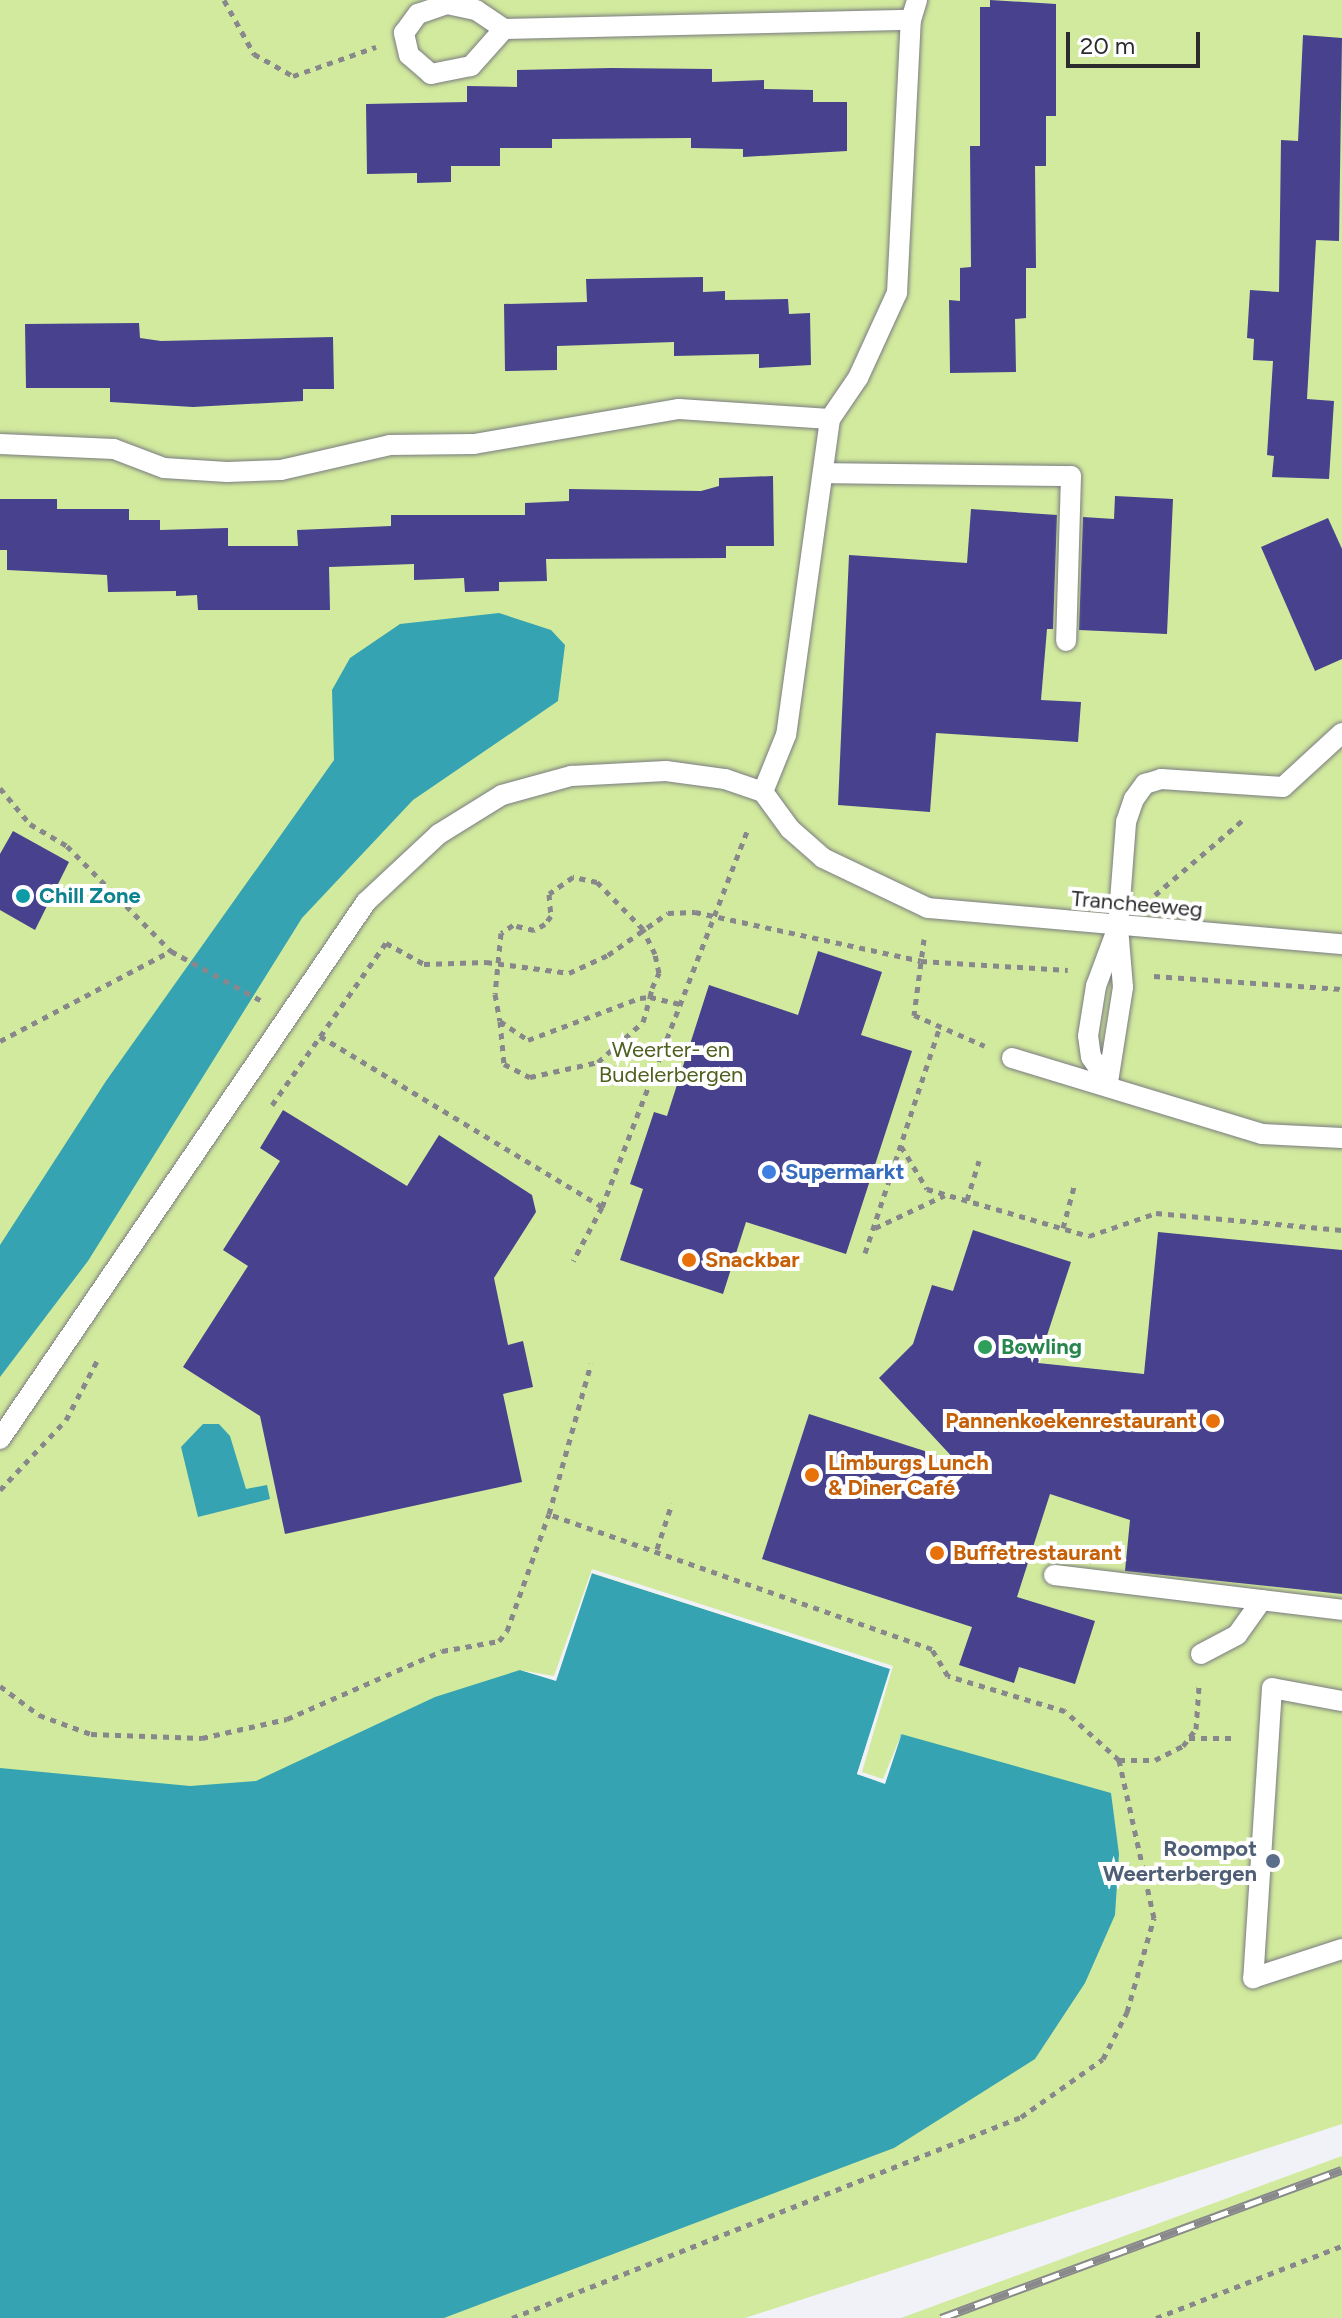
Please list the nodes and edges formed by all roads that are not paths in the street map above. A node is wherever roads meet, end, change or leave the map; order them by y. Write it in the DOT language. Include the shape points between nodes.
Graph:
graph roads {
  1 [pos="914,10"];
  2 [pos="504,29"];
  3 [pos="830,419"];
  4 [pos="0,444"];
  5 [pos="823,473"];
  6 [pos="1066,641"];
  7 [pos="1342,733"];
  8 [pos="763,792"];
  9 [pos="1118,927"];
  10 [pos="1342,944"];
  11 [pos="1012,1058"];
  12 [pos="1108,1082"];
  13 [pos="1342,1138"];
  14 [pos="0,1439"];
  15 [pos="1054,1575"];
  16 [pos="1262,1600"];
  17 [pos="1342,1610"];
  18 [pos="1201,1654"];
  19 [pos="1342,1701"];
  20 [pos="1342,1949"];
  1 -- 2 [label="lane"];
  1 -- 3 [label="lane" via="897,293 858,378"];
  2 -- 2 [label="lane" via="476,10 447,4 418,14 405,37 409,55 431,74 471,66"];
  3 -- 4 [label="lane" via="679,409 474,444 390,445 281,470 227,472 164,468 114,449"];
  3 -- 5 [label="lane"];
  5 -- 6 [label="lane" via="1071,476"];
  5 -- 8 [label="lane" via="786,735"];
  7 -- 9 [label="lane" via="1283,787 1161,779 1145,784 1126,822"];
  8 -- 9 [label="lane, Trancheeweg" via="790,829 823,858 928,908"];
  8 -- 14 [label="lane" via="725,779 666,771 571,776 502,795 439,834 366,902"];
  9 -- 10 [label="lane, Trancheeweg"];
  9 -- 12 [label="lane" via="1111,973 1088,1036 1091,1057"];
  11 -- 12 [label="lane"];
  12 -- 13 [label="lane" via="1126,1094 1262,1134"];
  15 -- 16 [label="lane"];
  16 -- 17 [label="lane"];
  16 -- 18 [label="lane" via="1237,1635"];
  19 -- 20 [label="lane" via="1272,1688 1253,1978"];
}
